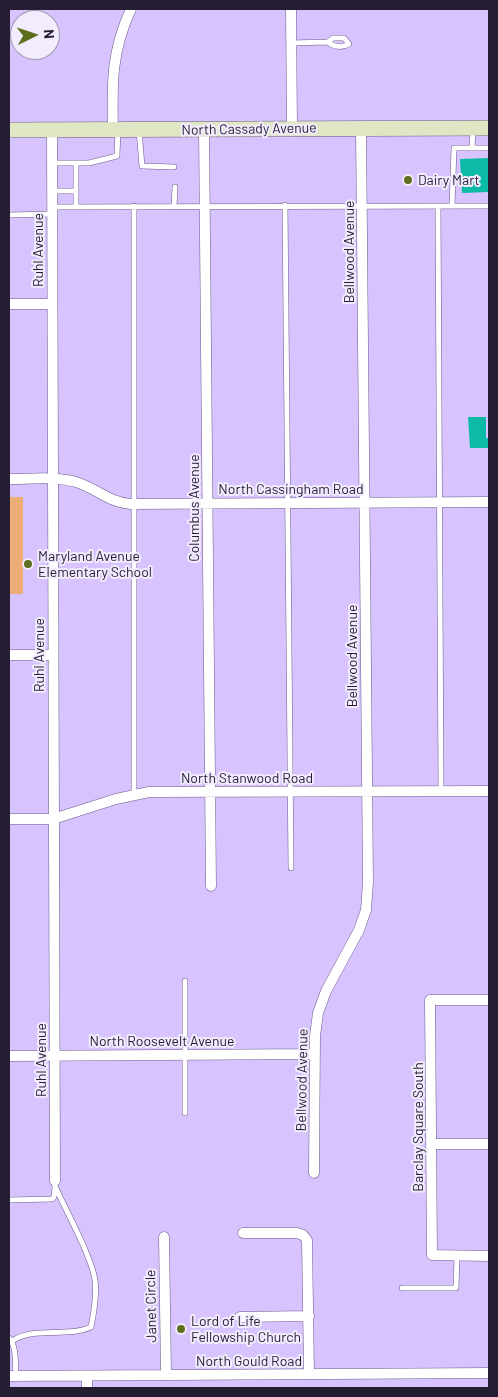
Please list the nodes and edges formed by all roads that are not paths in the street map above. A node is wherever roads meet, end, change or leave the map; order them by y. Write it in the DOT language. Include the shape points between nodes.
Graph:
graph roads {
  1 [pos="131,9"];
  2 [pos="290,9"];
  3 [pos="328,42"];
  4 [pos="291,43"];
  5 [pos="292,128"];
  6 [pos="361,128"];
  7 [pos="473,128"];
  8 [pos="489,128"];
  9 [pos="204,129"];
  10 [pos="9,130"];
  11 [pos="52,130"];
  12 [pos="116,130"];
  13 [pos="139,130"];
  14 [pos="472,148"];
  15 [pos="489,148"];
  16 [pos="52,163"];
  17 [pos="76,163"];
  18 [pos="174,167"];
  19 [pos="175,187"];
  20 [pos="52,191"];
  21 [pos="76,191"];
  22 [pos="285,205"];
  23 [pos="134,206"];
  24 [pos="174,206"];
  25 [pos="205,206"];
  26 [pos="362,206"];
  27 [pos="438,206"];
  28 [pos="452,206"];
  29 [pos="489,206"];
  30 [pos="76,207"];
  31 [pos="52,211"];
  32 [pos="9,214"];
  33 [pos="9,304"];
  34 [pos="52,304"];
  35 [pos="9,479"];
  36 [pos="53,479"];
  37 [pos="287,502"];
  38 [pos="364,502"];
  39 [pos="440,502"];
  40 [pos="489,502"];
  41 [pos="208,503"];
  42 [pos="134,504"];
  43 [pos="9,654"];
  44 [pos="53,655"];
  45 [pos="210,790"];
  46 [pos="367,790"];
  47 [pos="441,790"];
  48 [pos="489,791"];
  49 [pos="290,792"];
  50 [pos="134,795"];
  51 [pos="54,819"];
  52 [pos="9,820"];
  53 [pos="290,868"];
  54 [pos="211,886"];
  55 [pos="185,981"];
  56 [pos="489,1000"];
  57 [pos="315,1054"];
  58 [pos="185,1055"];
  59 [pos="9,1056"];
  60 [pos="54,1056"];
  61 [pos="185,1114"];
  62 [pos="432,1144"];
  63 [pos="489,1144"];
  64 [pos="314,1173"];
  65 [pos="55,1183"];
  66 [pos="9,1200"];
  67 [pos="243,1233"];
  68 [pos="164,1237"];
  69 [pos="457,1255"];
  70 [pos="489,1256"];
  71 [pos="402,1288"];
  72 [pos="309,1316"];
  73 [pos="240,1317"];
  74 [pos="10,1340"];
  75 [pos="489,1373"];
  76 [pos="309,1374"];
  77 [pos="166,1375"];
  78 [pos="12,1376"];
  79 [pos="88,1376"];
  80 [pos="88,1388"];
  1 -- 12 [label="street" via="121,30 112,74"];
  2 -- 4 [label="street"];
  3 -- 4 [label="lane"];
  4 -- 5 [label="street"];
  5 -- 6 [label="street, North Cassady Avenue"];
  5 -- 9 [label="street, North Cassady Avenue"];
  6 -- 7 [label="street, North Cassady Avenue"];
  6 -- 26 [label="street, Bellwood Avenue"];
  7 -- 8 [label="street, North Cassady Avenue"];
  7 -- 14 [label="lane"];
  9 -- 13 [label="street, North Cassady Avenue"];
  9 -- 25 [label="street, Columbus Avenue"];
  10 -- 11 [label="street, North Cassady Avenue"];
  11 -- 12 [label="street, North Cassady Avenue"];
  11 -- 16 [label="street, Ruhl Avenue"];
  12 -- 13 [label="street, North Cassady Avenue"];
  12 -- 17 [label="lane" via="117,156"];
  13 -- 18 [label="lane" via="142,166"];
  14 -- 15 [label="lane"];
  14 -- 28 [label="lane" via="454,148"];
  16 -- 17 [label="lane"];
  16 -- 20 [label="street, Ruhl Avenue"];
  17 -- 21 [label="lane"];
  19 -- 24 [label="lane"];
  20 -- 21 [label="lane"];
  20 -- 31 [label="street, Ruhl Avenue"];
  21 -- 30 [label="lane"];
  22 -- 25 [label="lane"];
  22 -- 26 [label="lane"];
  22 -- 37 [label="lane"];
  23 -- 24 [label="lane"];
  23 -- 30 [label="lane"];
  23 -- 42 [label="lane"];
  24 -- 25 [label="lane"];
  25 -- 41 [label="street, Columbus Avenue"];
  26 -- 27 [label="lane"];
  26 -- 38 [label="street, Bellwood Avenue"];
  27 -- 28 [label="lane"];
  27 -- 39 [label="lane"];
  28 -- 29 [label="lane"];
  30 -- 31 [label="lane"];
  31 -- 32 [label="lane"];
  31 -- 34 [label="street, Ruhl Avenue"];
  33 -- 34 [label="street"];
  34 -- 36 [label="street, Ruhl Avenue"];
  35 -- 36 [label="street, North Cassingham Road"];
  36 -- 42 [label="street, North Cassingham Road" via="78,482 114,500"];
  36 -- 44 [label="street, Ruhl Avenue"];
  37 -- 38 [label="street, North Cassingham Road"];
  37 -- 41 [label="street, North Cassingham Road"];
  37 -- 49 [label="lane"];
  38 -- 39 [label="street, North Cassingham Road"];
  38 -- 46 [label="street, Bellwood Avenue"];
  39 -- 40 [label="street, North Cassingham Road"];
  39 -- 47 [label="lane"];
  41 -- 42 [label="street, North Cassingham Road"];
  41 -- 45 [label="street, Columbus Avenue"];
  42 -- 50 [label="lane"];
  43 -- 44 [label="street"];
  44 -- 51 [label="street, Ruhl Avenue"];
  45 -- 49 [label="street, North Stanwood Road"];
  45 -- 50 [label="street, North Stanwood Road"];
  45 -- 54 [label="street, Columbus Avenue"];
  46 -- 47 [label="street, North Stanwood Road"];
  46 -- 49 [label="street, North Stanwood Road"];
  46 -- 57 [label="street, Bellwood Avenue" via="366,910 318,1013"];
  47 -- 48 [label="street, North Stanwood Road"];
  49 -- 53 [label="lane"];
  50 -- 51 [label="street, North Stanwood Road"];
  51 -- 52 [label="street, North Stanwood Road"];
  51 -- 60 [label="street, Ruhl Avenue"];
  55 -- 58 [label="lane"];
  56 -- 62 [label="street, Barclay Square South" via="430,1000"];
  57 -- 58 [label="street, North Roosevelt Avenue"];
  57 -- 64 [label="street, Bellwood Avenue"];
  58 -- 60 [label="street, North Roosevelt Avenue"];
  58 -- 61 [label="lane"];
  59 -- 60 [label="street, North Roosevelt Avenue"];
  60 -- 65 [label="street, Ruhl Avenue"];
  62 -- 63 [label="street"];
  62 -- 69 [label="street, Barclay Square South" via="432,1255"];
  65 -- 66 [label="lane" via="52,1199"];
  65 -- 74 [label="lane" via="95,1280 91,1327 78,1333 21,1335"];
  67 -- 72 [label="street" via="292,1233 306,1237 309,1249"];
  68 -- 77 [label="street, Janet Circle"];
  69 -- 70 [label="street"];
  69 -- 71 [label="lane" via="456,1288"];
  72 -- 73 [label="street"];
  72 -- 76 [label="street"];
  74 -- 78 [label="lane"];
  75 -- 76 [label="street, North Gould Road"];
  76 -- 77 [label="street, North Gould Road"];
  77 -- 79 [label="street, North Gould Road"];
  78 -- 79 [label="street, North Gould Road"];
  79 -- 80 [label="street"];
}
